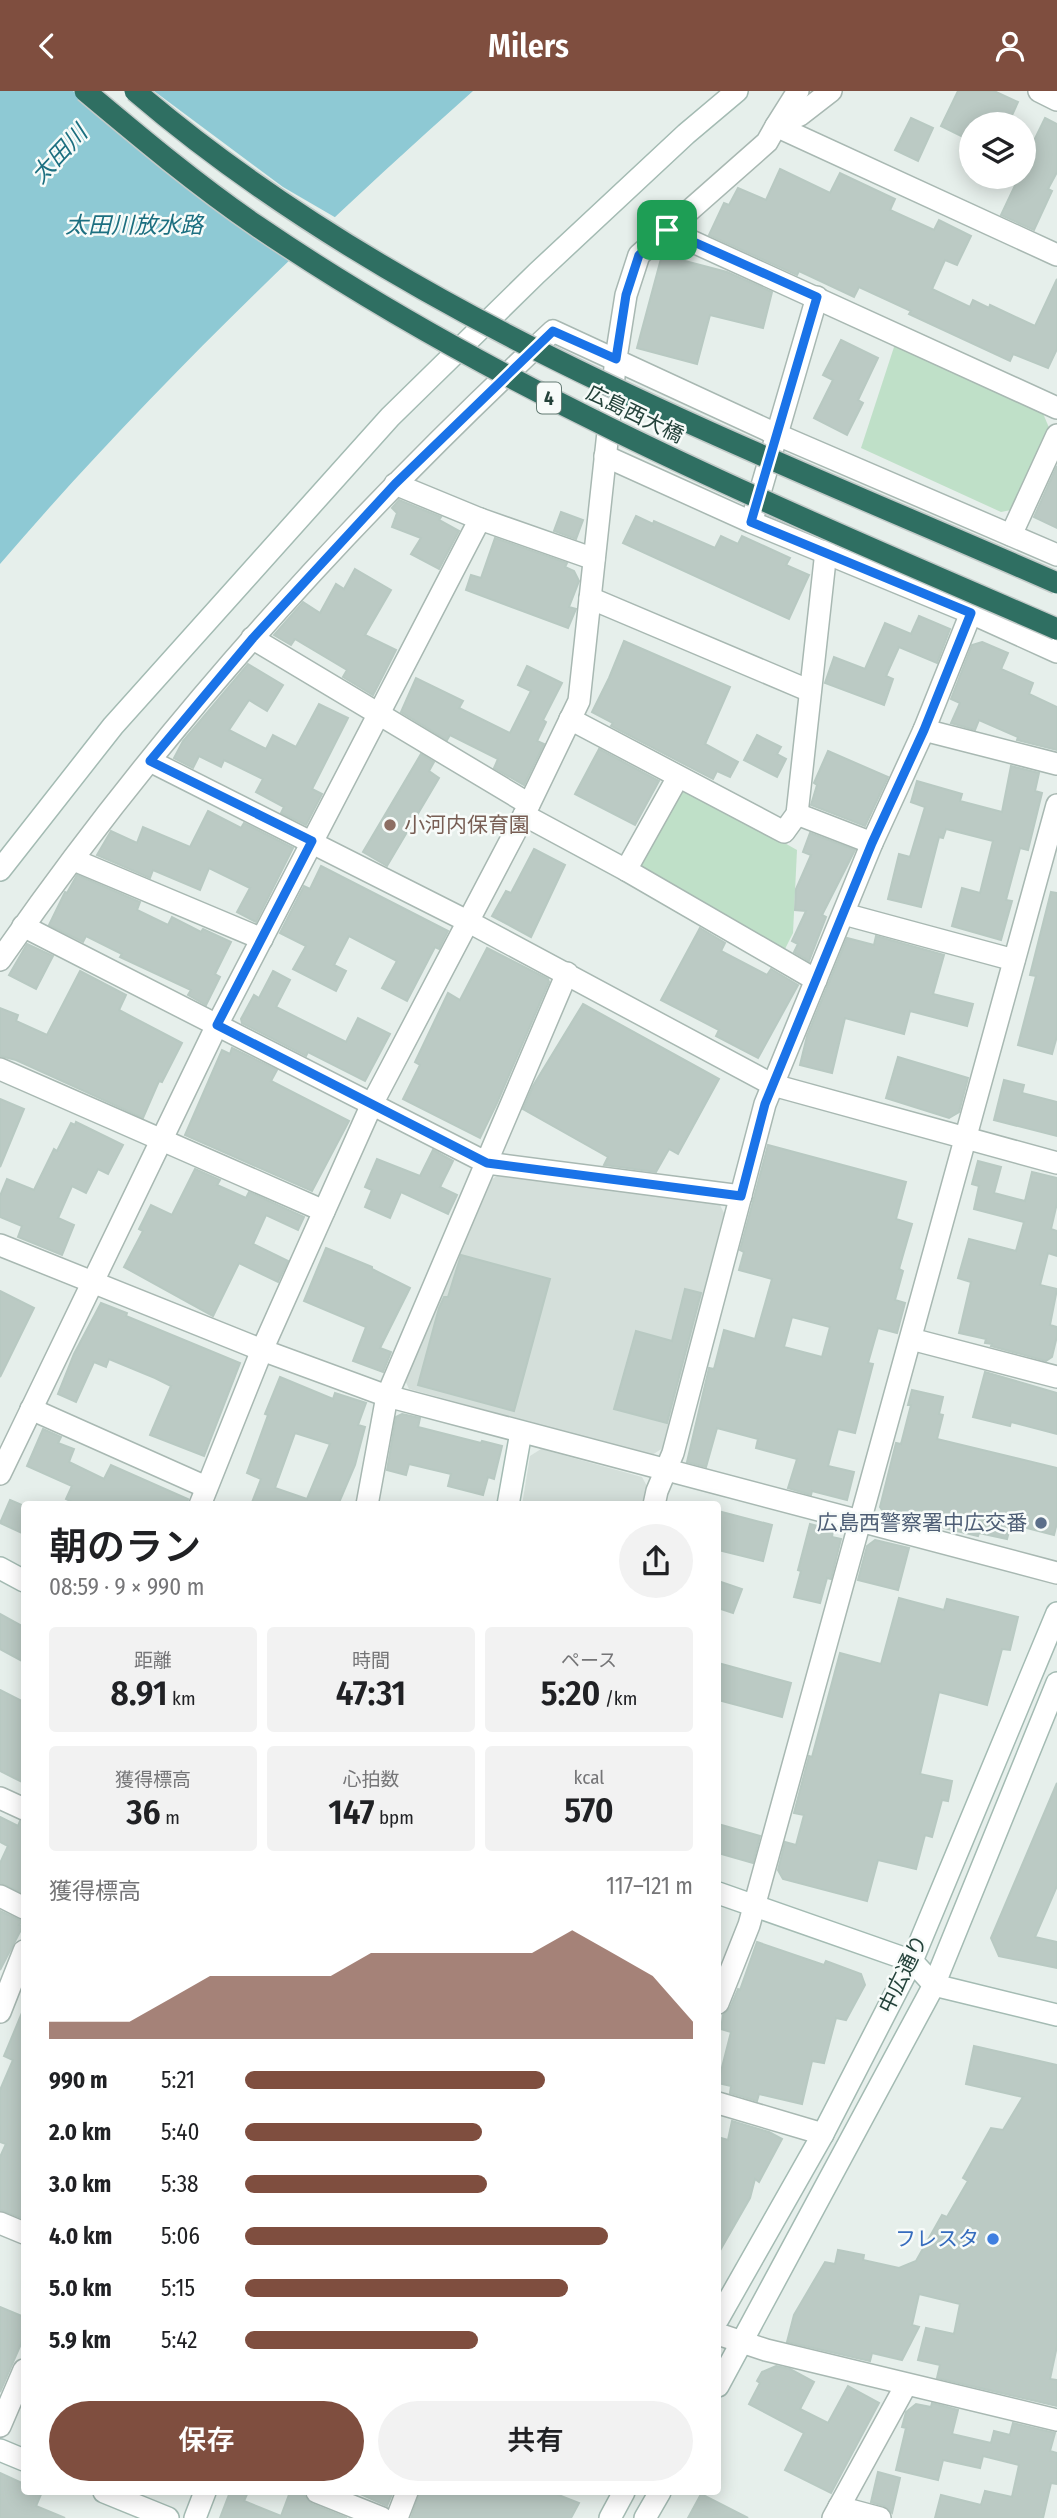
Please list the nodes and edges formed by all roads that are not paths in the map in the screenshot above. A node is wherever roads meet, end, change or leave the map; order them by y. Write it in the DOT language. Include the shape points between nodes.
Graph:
graph roads {
  1 [pos="85,91"];
  2 [pos="135,91"];
  3 [pos="737,91"];
  4 [pos="798,91"];
  5 [pos="831,91"];
  6 [pos="1039,91"];
  7 [pos="1057,100"];
  8 [pos="776,126"];
  9 [pos="667,230"];
  10 [pos="1057,255"];
  11 [pos="817,297"];
  12 [pos="616,359"];
  13 [pos="1057,408"];
  14 [pos="778,435"];
  15 [pos="1057,435"];
  16 [pos="605,456"];
  17 [pos="395,484"];
  18 [pos="480,519"];
  19 [pos="751,522"];
  20 [pos="1011,535"];
  21 [pos="826,551"];
  22 [pos="1057,555"];
  23 [pos="594,559"];
  24 [pos="1057,583"];
  25 [pos="590,598"];
  26 [pos="971,613"];
  27 [pos="1057,629"];
  28 [pos="253,638"];
  29 [pos="1057,652"];
  30 [pos="810,691"];
  31 [pos="379,715"];
  32 [pos="570,719"];
  33 [pos="924,730"];
  34 [pos="150,761"];
  35 [pos="1057,764"];
  36 [pos="678,777"];
  37 [pos="1057,805"];
  38 [pos="527,810"];
  39 [pos="797,814"];
  40 [pos="312,841"];
  41 [pos="872,843"];
  42 [pos="74,860"];
  43 [pos="0,870"];
  44 [pos="626,870"];
  45 [pos="844,914"];
  46 [pos="469,922"];
  47 [pos="23,926"];
  48 [pos="262,939"];
  49 [pos="0,960"];
  50 [pos="1014,960"];
  51 [pos="567,973"];
  52 [pos="816,980"];
  53 [pos="217,1025"];
  54 [pos="0,1069"];
  55 [pos="773,1085"];
  56 [pos="372,1104"];
  57 [pos="967,1137"];
  58 [pos="162,1138"];
  59 [pos="487,1163"];
  60 [pos="1057,1163"];
  61 [pos="741,1196"];
  62 [pos="324,1211"];
  63 [pos="0,1245"];
  64 [pos="93,1281"];
  65 [pos="911,1339"];
  66 [pos="262,1350"];
  67 [pos="1056,1373"];
  68 [pos="387,1396"];
  69 [pos="31,1409"];
  70 [pos="521,1432"];
  71 [pos="665,1471"];
  72 [pos="0,1474"];
  73 [pos="203,1496"];
  74 [pos="368,1501"];
  75 [pos="509,1501"];
  76 [pos="655,1501"];
  77 [pos="859,1523"];
  78 [pos="0,1568"];
  79 [pos="1057,1573"];
  80 [pos="21,1579"];
  81 [pos="1057,1613"];
  82 [pos="1057,1683"];
  83 [pos="0,1798"];
  84 [pos="21,1808"];
  85 [pos="721,1894"];
  86 [pos="0,1896"];
  87 [pos="21,1906"];
  88 [pos="754,1906"];
  89 [pos="21,1960"];
  90 [pos="912,1961"];
  91 [pos="934,1985"];
  92 [pos="721,1995"];
  93 [pos="8,2000"];
  94 [pos="1057,2015"];
  95 [pos="721,2104"];
  96 [pos="823,2134"];
  97 [pos="0,2223"];
  98 [pos="21,2232"];
  99 [pos="721,2314"];
  100 [pos="721,2335"];
  101 [pos="741,2342"];
  102 [pos="21,2376"];
  103 [pos="721,2380"];
  104 [pos="906,2385"];
  105 [pos="1057,2420"];
  106 [pos="0,2427"];
  107 [pos="0,2450"];
  108 [pos="21,2459"];
  109 [pos="111,2495"];
  110 [pos="204,2495"];
  111 [pos="406,2495"];
  112 [pos="622,2495"];
  113 [pos="658,2495"];
  114 [pos="340,2497"];
  115 [pos="836,2513"];
  116 [pos="168,2518"];
  117 [pos="195,2518"];
  118 [pos="382,2518"];
  119 [pos="397,2518"];
  120 [pos="610,2518"];
  121 [pos="645,2518"];
  122 [pos="880,2518"];
  1 -- 27 [label="highway, 広島西大橋 / 4, bridge" via="255,225 435,337 717,481"];
  2 -- 24 [label="highway, 広島西大橋 / 4, bridge" via="275,198 453,306 631,396"];
  3 -- 43 [label="street" via="537,273 390,417 113,726"];
  4 -- 8 [label="street"];
  5 -- 8 [label="street" via="800,115"];
  6 -- 7 [label="street"];
  8 -- 9 [label="street" via="767,142"];
  8 -- 10 [label="street"];
  9 -- 11 [label="street"];
  9 -- 12 [label="street" via="639,255 626,295"];
  11 -- 13 [label="street"];
  11 -- 14 [label="street"];
  12 -- 14 [label="street"];
  12 -- 16 [label="street"];
  12 -- 17 [label="street" via="553,331"];
  14 -- 19 [label="street"];
  14 -- 20 [label="street"];
  15 -- 20 [label="street"];
  16 -- 19 [label="street"];
  16 -- 23 [label="street"];
  17 -- 18 [label="street"];
  17 -- 28 [label="street"];
  18 -- 23 [label="street"];
  18 -- 31 [label="street"];
  19 -- 21 [label="street"];
  20 -- 22 [label="street"];
  21 -- 26 [label="street"];
  21 -- 30 [label="street"];
  23 -- 25 [label="street"];
  25 -- 30 [label="street"];
  25 -- 32 [label="street" via="579,701"];
  26 -- 29 [label="street"];
  26 -- 33 [label="street"];
  28 -- 31 [label="street"];
  28 -- 34 [label="street"];
  30 -- 39 [label="street"];
  31 -- 38 [label="street"];
  31 -- 40 [label="street"];
  32 -- 36 [label="street"];
  32 -- 38 [label="street"];
  33 -- 35 [label="street"];
  33 -- 41 [label="street"];
  34 -- 40 [label="street"];
  34 -- 42 [label="street"];
  36 -- 39 [label="street" via="784,832"];
  36 -- 44 [label="street"];
  37 -- 50 [label="street"];
  38 -- 44 [label="street"];
  38 -- 46 [label="street"];
  39 -- 41 [label="street"];
  40 -- 46 [label="street"];
  40 -- 48 [label="street"];
  41 -- 45 [label="street"];
  42 -- 47 [label="street"];
  42 -- 48 [label="street"];
  44 -- 52 [label="street"];
  45 -- 50 [label="street"];
  45 -- 52 [label="street"];
  46 -- 51 [label="street"];
  46 -- 56 [label="street"];
  47 -- 49 [label="street"];
  47 -- 53 [label="street"];
  48 -- 53 [label="street"];
  50 -- 57 [label="street"];
  51 -- 55 [label="street"];
  51 -- 59 [label="street"];
  52 -- 55 [label="street"];
  53 -- 56 [label="street"];
  53 -- 58 [label="street"];
  54 -- 58 [label="street"];
  55 -- 57 [label="street"];
  55 -- 61 [label="street"];
  56 -- 59 [label="street"];
  56 -- 62 [label="street"];
  57 -- 60 [label="street"];
  57 -- 65 [label="street"];
  58 -- 62 [label="street"];
  58 -- 64 [label="street"];
  59 -- 61 [label="street"];
  59 -- 68 [label="street"];
  61 -- 71 [label="street"];
  62 -- 66 [label="street"];
  63 -- 64 [label="street"];
  64 -- 66 [label="street"];
  64 -- 69 [label="street"];
  65 -- 67 [label="street"];
  65 -- 77 [label="street"];
  66 -- 68 [label="street"];
  66 -- 73 [label="street"];
  68 -- 70 [label="street"];
  68 -- 74 [label="street"];
  69 -- 72 [label="street"];
  69 -- 73 [label="street"];
  70 -- 71 [label="street"];
  70 -- 75 [label="street"];
  71 -- 76 [label="street"];
  71 -- 77 [label="street"];
  77 -- 79 [label="street"];
  77 -- 88 [label="street"];
  78 -- 80 [label="street"];
  81 -- 90 [label="street, 中広通り"];
  82 -- 91 [label="street"];
  83 -- 84 [label="street"];
  85 -- 88 [label="street"];
  86 -- 87 [label="street"];
  88 -- 90 [label="street"];
  88 -- 92 [label="street"];
  89 -- 93 [label="street"];
  90 -- 91 [label="street"];
  90 -- 96 [label="street, 中広通り"];
  91 -- 94 [label="street"];
  91 -- 101 [label="street"];
  95 -- 96 [label="street"];
  96 -- 99 [label="street, 中広通り"];
  97 -- 98 [label="street"];
  100 -- 101 [label="street"];
  101 -- 103 [label="street"];
  101 -- 104 [label="street"];
  102 -- 106 [label="street"];
  104 -- 105 [label="street"];
  104 -- 115 [label="street"];
  107 -- 108 [label="street"];
  109 -- 116 [label="street"];
  110 -- 117 [label="street"];
  111 -- 119 [label="street"];
  112 -- 120 [label="street"];
  113 -- 121 [label="street"];
  114 -- 118 [label="street"];
  115 -- 122 [label="street"];
}
